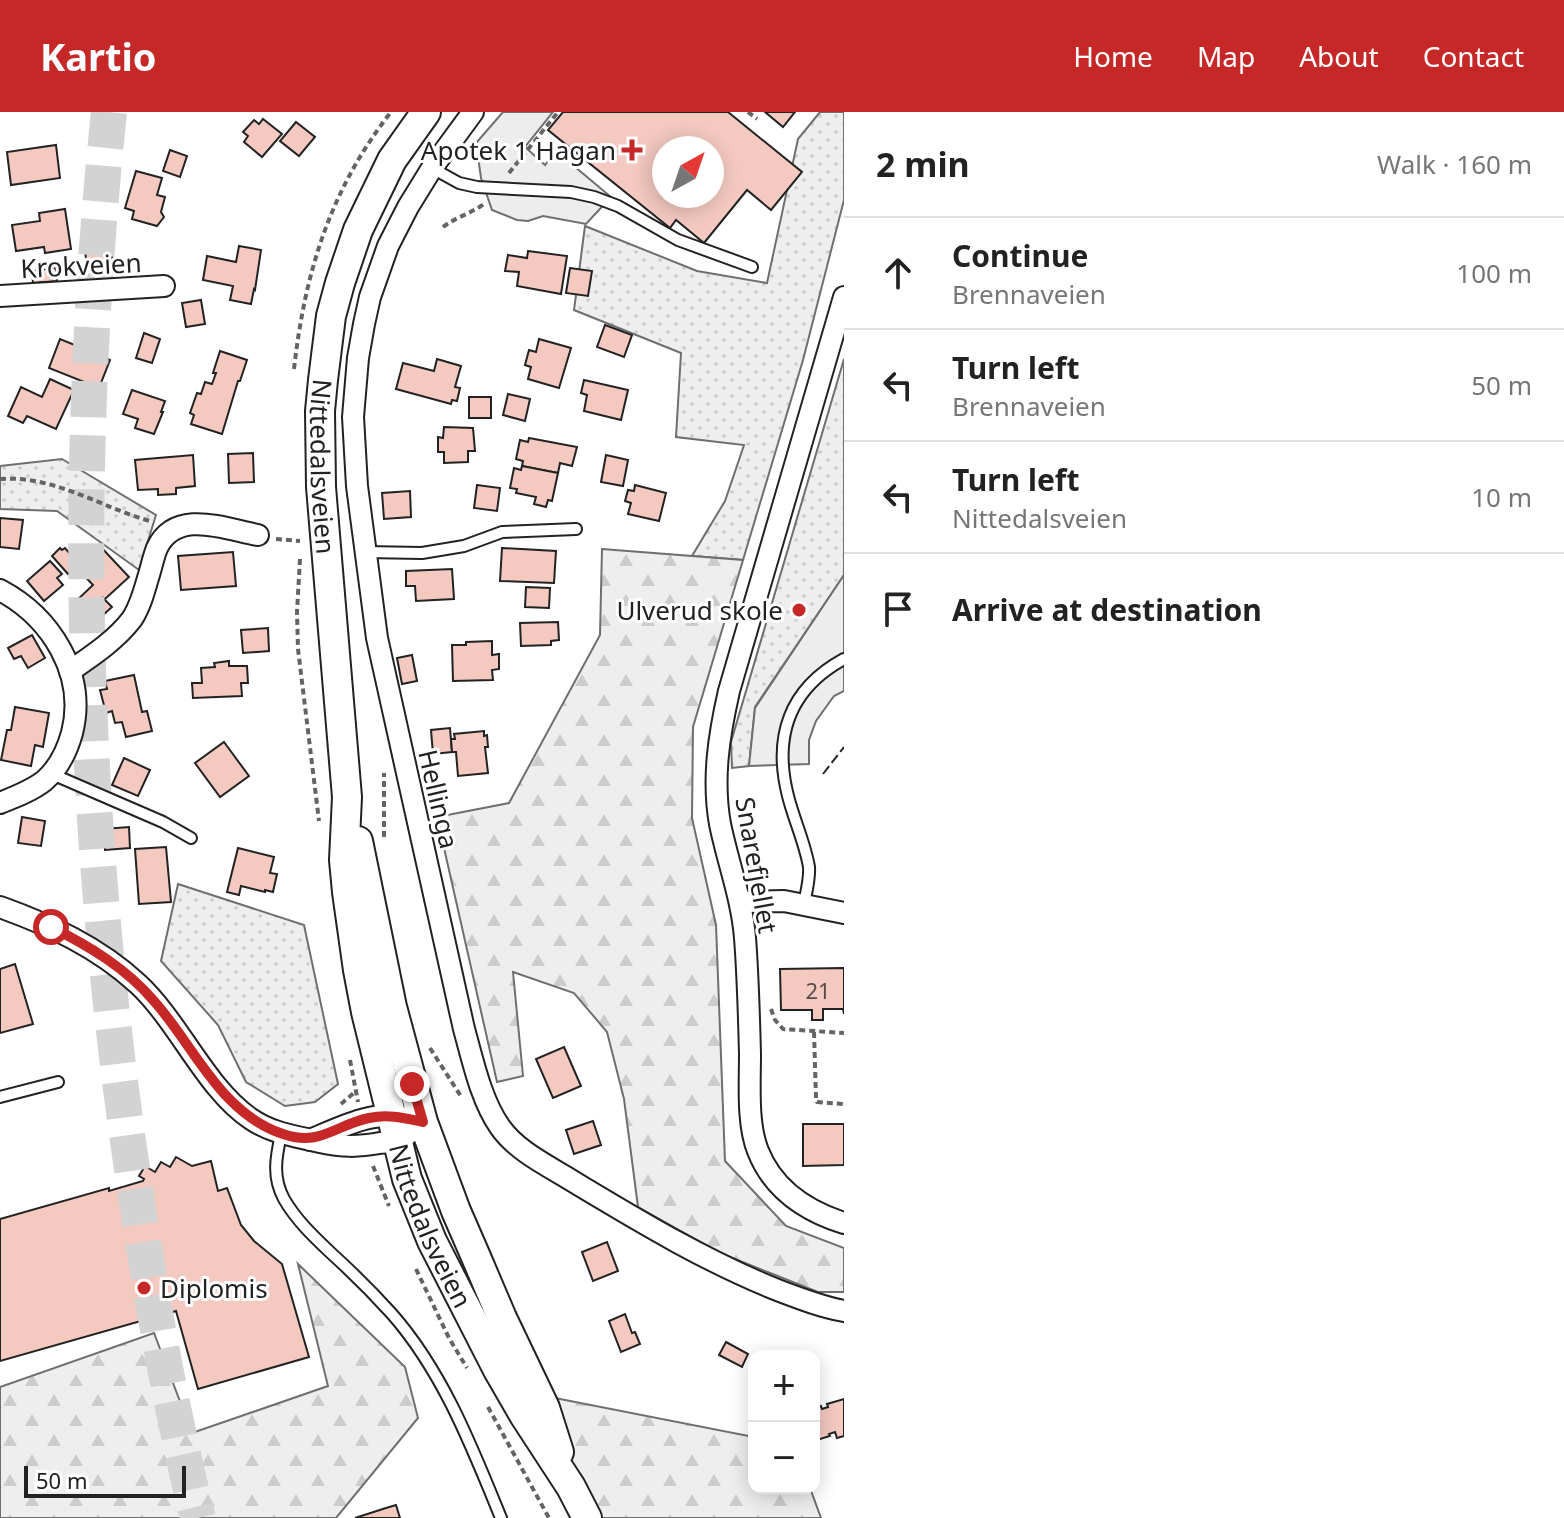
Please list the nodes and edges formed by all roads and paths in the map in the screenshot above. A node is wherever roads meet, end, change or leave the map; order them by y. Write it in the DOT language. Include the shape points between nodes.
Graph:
graph roads {
  1 [pos="426,112"];
  2 [pos="473,112"];
  3 [pos="558,112"];
  4 [pos="748,112"];
  5 [pos="757,119"];
  6 [pos="432,168"];
  7 [pos="497,189"];
  8 [pos="443,227"];
  9 [pos="752,267"];
  10 [pos="164,286"];
  11 [pos="0,296"];
  12 [pos="844,297"];
  13 [pos="0,479"];
  14 [pos="576,529"];
  15 [pos="169,532"];
  16 [pos="258,535"];
  17 [pos="365,552"];
  18 [pos="0,590"];
  19 [pos="844,659"];
  20 [pos="70,671"];
  21 [pos="398,732"];
  22 [pos="52,774"];
  23 [pos="347,797"];
  24 [pos="0,803"];
  25 [pos="191,838"];
  26 [pos="385,846"];
  27 [pos="741,902"];
  28 [pos="804,904"];
  29 [pos="0,907"];
  30 [pos="844,913"];
  31 [pos="770,1002"];
  32 [pos="814,1032"];
  33 [pos="844,1033"];
  34 [pos="430,1047"];
  35 [pos="58,1082"];
  36 [pos="0,1097"];
  37 [pos="464,1101"];
  38 [pos="844,1104"];
  39 [pos="423,1122"];
  40 [pos="394,1128"];
  41 [pos="281,1134"];
  42 [pos="844,1223"];
  43 [pos="844,1311"];
  44 [pos="571,1487"];
  45 [pos="501,1518"];
  46 [pos="587,1518"];
  1 -- 23 [label="main road, Nittedalsveien" via="392,160 358,230 331,316 325,357 321,487"];
  2 -- 6 [label="street, Hellinga"];
  3 -- 7 [label="path"];
  4 -- 5 [label="path"];
  6 -- 7 [label="lane" via="459,183"];
  6 -- 17 [label="street, Hellinga" via="388,246 370,297 358,358 353,447"];
  7 -- 8 [label="path" via="472,213"];
  7 -- 9 [label="lane" via="594,197 678,240"];
  10 -- 11 [label="street, Krokveien"];
  12 -- 27 [label="street, Snarefjellet" via="722,721 717,753 720,821"];
  13 -- 15 [label="path" via="50,484"];
  14 -- 17 [label="lane" via="502,532 422,553"];
  15 -- 16 [label="street" via="192,523"];
  15 -- 20 [label="street" via="157,549 133,618"];
  17 -- 21 [label="street, Hellinga"];
  18 -- 20 [label="street" via="42,621"];
  19 -- 28 [label="lane" via="811,683 785,727 784,773 809,870"];
  20 -- 22 [label="street" via="75,722 67,750"];
  21 -- 26 [label="path" via="384,772"];
  21 -- 43 [label="street, Hellinga" via="464,1029 498,1125 540,1161 697,1254 764,1285"];
  22 -- 24 [label="street"];
  22 -- 25 [label="lane"];
  23 -- 39 [label="main road, Nittedalsveien"];
  23 -- 40 [label="main road, Nittedalsveien" via="344,860 353,937"];
  27 -- 28 [label="street"];
  27 -- 42 [label="street, Snarefjellet" via="757,1149 769,1174 790,1196"];
  28 -- 30 [label="street"];
  29 -- 41 [label="street" via="51,927 119,967 160,1008 226,1097 251,1119"];
  31 -- 32 [label="path" via="783,1029"];
  32 -- 33 [label="path"];
  32 -- 38 [label="path" via="817,1102"];
  34 -- 37 [label="path"];
  35 -- 36 [label="lane"];
  39 -- 40 [label="street"];
  39 -- 44 [label="main road, Nittedalsveien" via="461,1222 545,1408"];
  40 -- 41 [label="street" via="360,1121 310,1140"];
  40 -- 44 [label="main road, Nittedalsveien" via="407,1179 447,1271 524,1415"];
  41 -- 45 [label="lane" via="275,1170 282,1196 301,1223 414,1341 445,1394"];
  44 -- 46 [label="main road, Nittedalsveien"];
}
